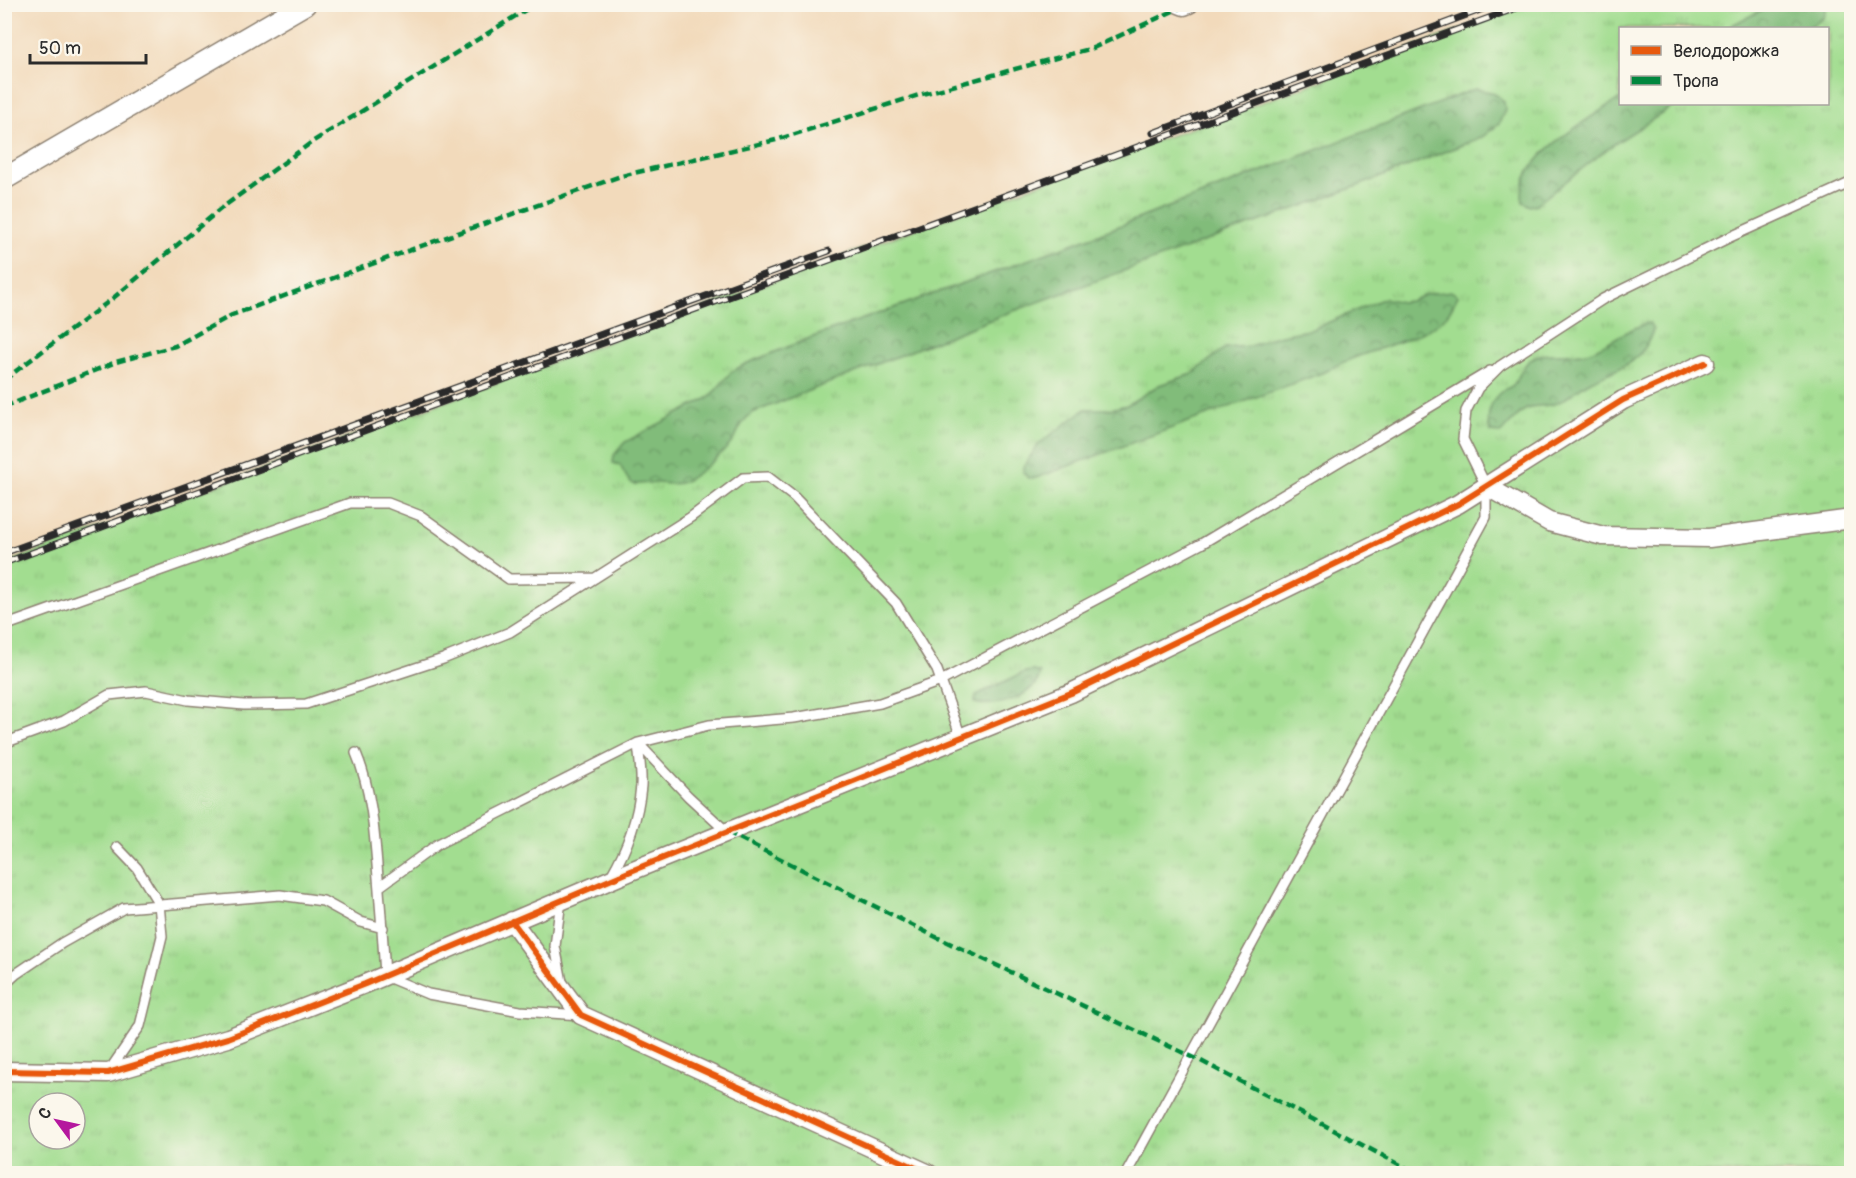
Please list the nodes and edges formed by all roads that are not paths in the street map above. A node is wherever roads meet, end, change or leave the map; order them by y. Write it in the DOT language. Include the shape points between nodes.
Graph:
graph roads {
  1 [pos="305,4"];
  2 [pos="4,179"];
  3 [pos="1851,182"];
  4 [pos="1705,363"];
  5 [pos="1500,366"];
  6 [pos="1486,486"];
  7 [pos="1851,519"];
  8 [pos="595,578"];
  9 [pos="4,626"];
  10 [pos="941,681"];
  11 [pos="961,737"];
  12 [pos="4,743"];
  13 [pos="638,743"];
  14 [pos="356,753"];
  15 [pos="727,832"];
  16 [pos="117,846"];
  17 [pos="608,881"];
  18 [pos="379,886"];
  19 [pos="561,901"];
  20 [pos="159,904"];
  21 [pos="512,921"];
  22 [pos="383,928"];
  23 [pos="385,976"];
  24 [pos="4,985"];
  25 [pos="565,993"];
  26 [pos="581,1016"];
  27 [pos="4,1071"];
  28 [pos="108,1073"];
  29 [pos="929,1173"];
  30 [pos="1126,1173"];
  1 -- 2 [label="street"];
  3 -- 5 [label="lane" via="1603,299"];
  4 -- 6 [label="street" via="1623,400"];
  5 -- 6 [label="lane" via="1478,388 1466,411 1463,439"];
  5 -- 10 [label="lane" via="1201,544"];
  6 -- 7 [label="street" via="1549,522 1603,536 1709,538"];
  6 -- 11 [label="street" via="1458,504 1071,693"];
  6 -- 30 [label="lane" via="1486,517"];
  8 -- 9 [label="lane" via="509,579 421,516 388,503 350,503"];
  8 -- 10 [label="lane" via="691,517 743,478 768,477 794,497 896,603"];
  8 -- 12 [label="lane" via="510,633 306,705 244,705 146,691 109,695 64,721"];
  10 -- 11 [label="lane"];
  10 -- 13 [label="lane" via="880,703 794,718 709,725"];
  11 -- 15 [label="street"];
  13 -- 15 [label="lane"];
  13 -- 17 [label="lane" via="641,785 635,819 624,855"];
  13 -- 18 [label="lane" via="438,844"];
  14 -- 18 [label="lane" via="374,822"];
  15 -- 17 [label="street"];
  16 -- 20 [label="lane"];
  17 -- 19 [label="street"];
  18 -- 22 [label="lane"];
  19 -- 21 [label="street"];
  19 -- 25 [label="lane" via="555,946"];
  20 -- 22 [label="lane" via="280,895 323,901 361,922"];
  20 -- 24 [label="lane" via="124,908 62,944"];
  20 -- 28 [label="lane" via="162,936 140,1026"];
  21 -- 23 [label="street"];
  21 -- 25 [label="street"];
  22 -- 23 [label="lane"];
  23 -- 26 [label="lane" via="428,994 520,1011"];
  23 -- 28 [label="street" via="228,1038"];
  25 -- 26 [label="street"];
  26 -- 29 [label="street"];
  27 -- 28 [label="street"];
}
